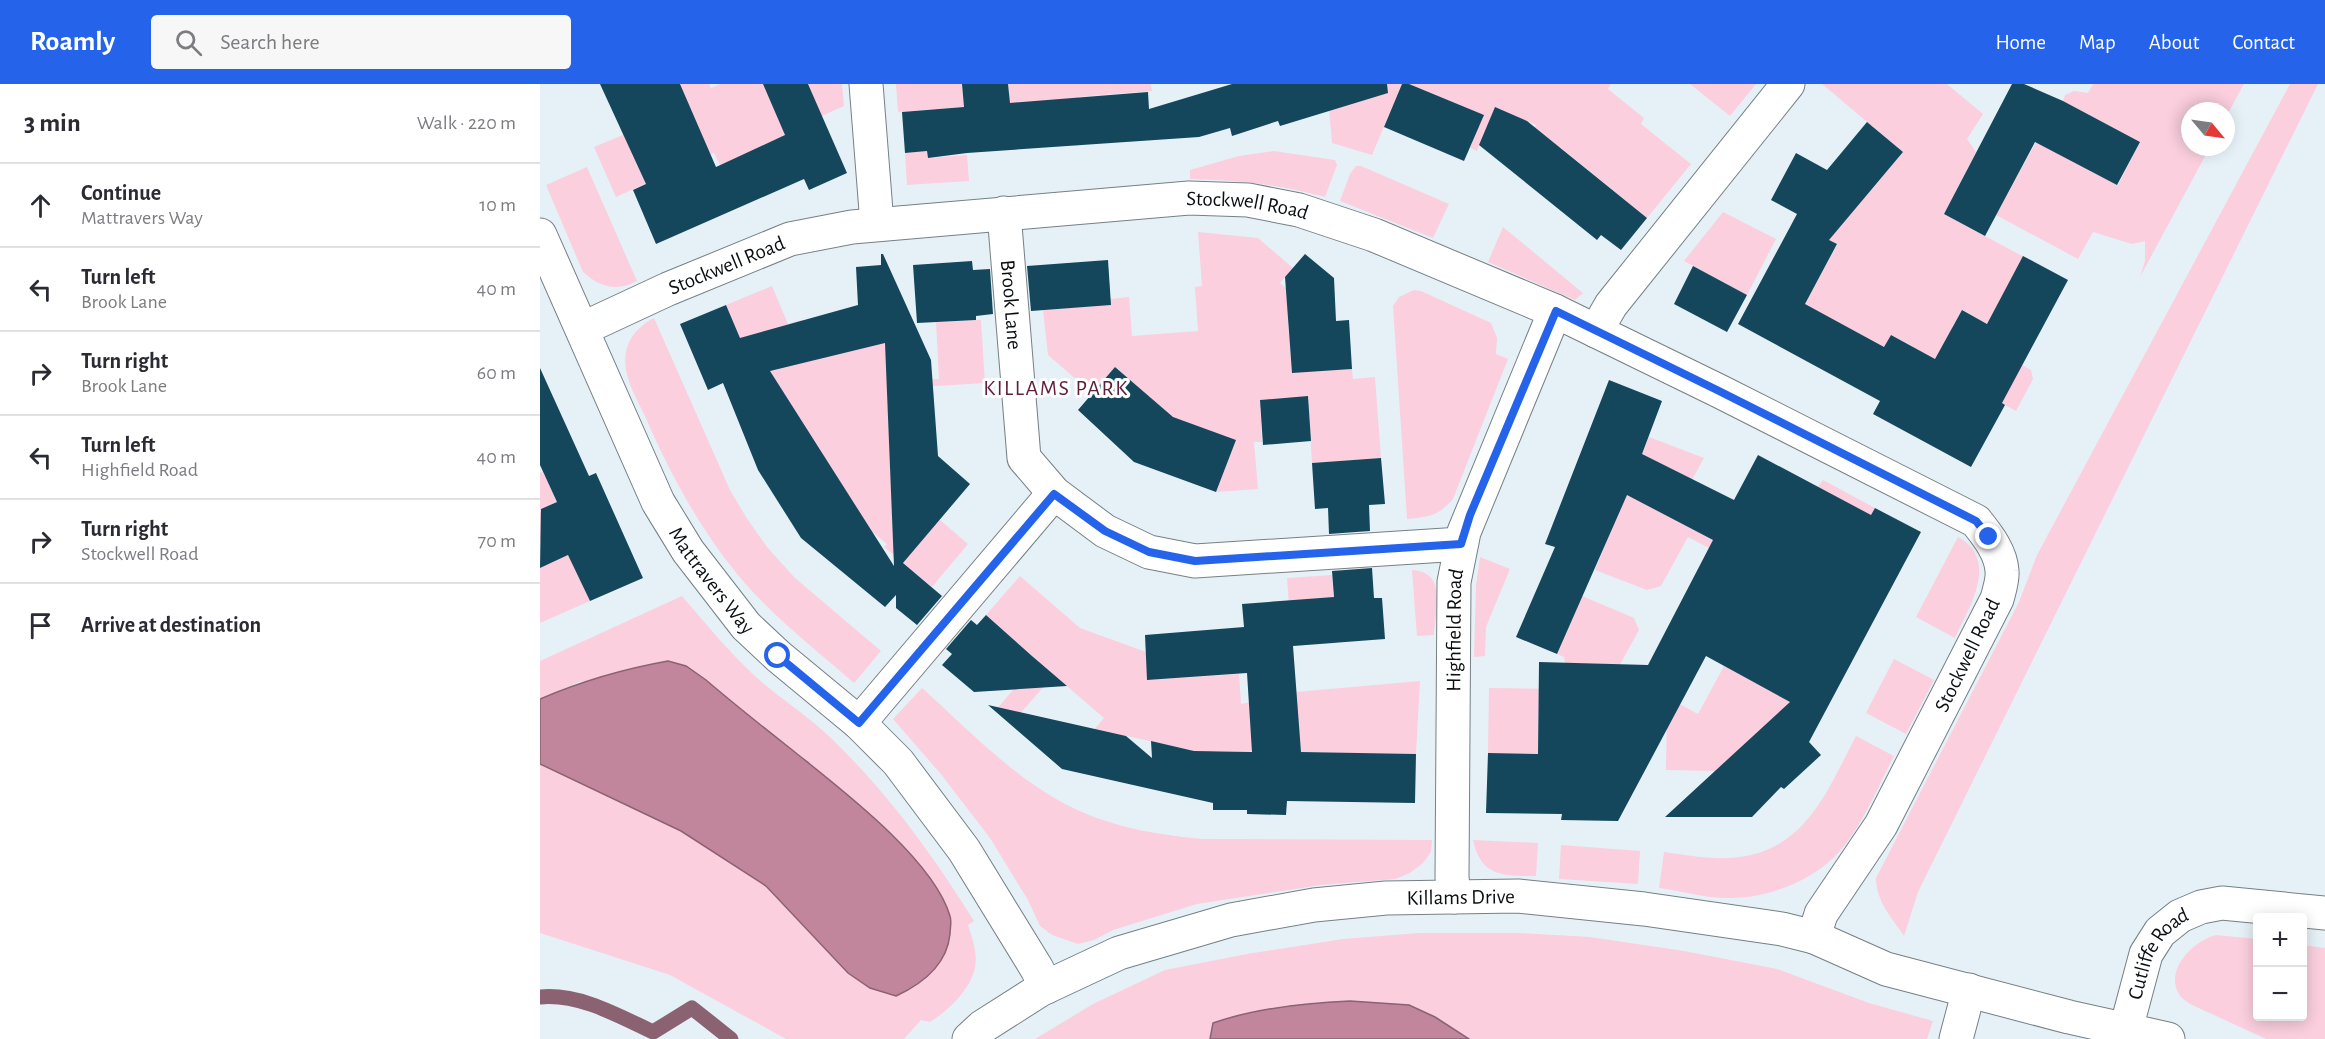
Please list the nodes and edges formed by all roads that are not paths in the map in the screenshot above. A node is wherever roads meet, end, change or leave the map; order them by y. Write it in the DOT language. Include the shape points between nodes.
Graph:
graph roads {
  1 [pos="866,84"];
  2 [pos="1788,84"];
  3 [pos="1004,213"];
  4 [pos="877,224"];
  5 [pos="540,234"];
  6 [pos="1556,311"];
  7 [pos="582,329"];
  8 [pos="1596,331"];
  9 [pos="1054,494"];
  10 [pos="1461,544"];
  11 [pos="859,723"];
  12 [pos="1454,897"];
  13 [pos="2325,913"];
  14 [pos="1814,937"];
  15 [pos="1047,987"];
  16 [pos="1969,990"];
  17 [pos="2126,1029"];
  18 [pos="969,1039"];
  19 [pos="1956,1039"];
  20 [pos="2168,1039"];
  1 -- 4 [label="street"];
  2 -- 8 [label="street" via="1611,305"];
  3 -- 4 [label="street, Stockwell Road"];
  3 -- 6 [label="street, Stockwell Road" via="1178,198 1248,200 1325,217"];
  3 -- 9 [label="street, Brook Lane" via="1024,458"];
  4 -- 7 [label="street, Stockwell Road" via="790,239"];
  5 -- 7 [label="street, Mattravers Way"];
  6 -- 8 [label="street, Stockwell Road"];
  6 -- 10 [label="street, Highfield Road"];
  7 -- 11 [label="street, Mattravers Way" via="658,502 688,551 746,626"];
  8 -- 14 [label="street, Stockwell Road" via="1976,521 1996,552 2002,571 1997,599 1881,825 1821,914"];
  9 -- 10 [label="street, Brook Lane" via="1105,531 1149,552 1195,561"];
  9 -- 11 [label="street"];
  10 -- 12 [label="street, Highfield Road" via="1454,582"];
  11 -- 15 [label="street, Mattravers Way" via="898,762 964,850"];
  12 -- 14 [label="street, Killams Drive" via="1518,896 1644,909"];
  12 -- 15 [label="street, Killams Drive" via="1314,905 1231,920 1119,954"];
  13 -- 17 [label="street, Cutliffe Road" via="2222,903 2201,906 2180,916 2160,932 2146,954"];
  14 -- 16 [label="street, Killams Drive" via="1886,969"];
  15 -- 18 [label="street, Killams Drive"];
  16 -- 17 [label="street, Killams Drive"];
  16 -- 19 [label="street"];
  17 -- 20 [label="street, Killams Drive"];
}
